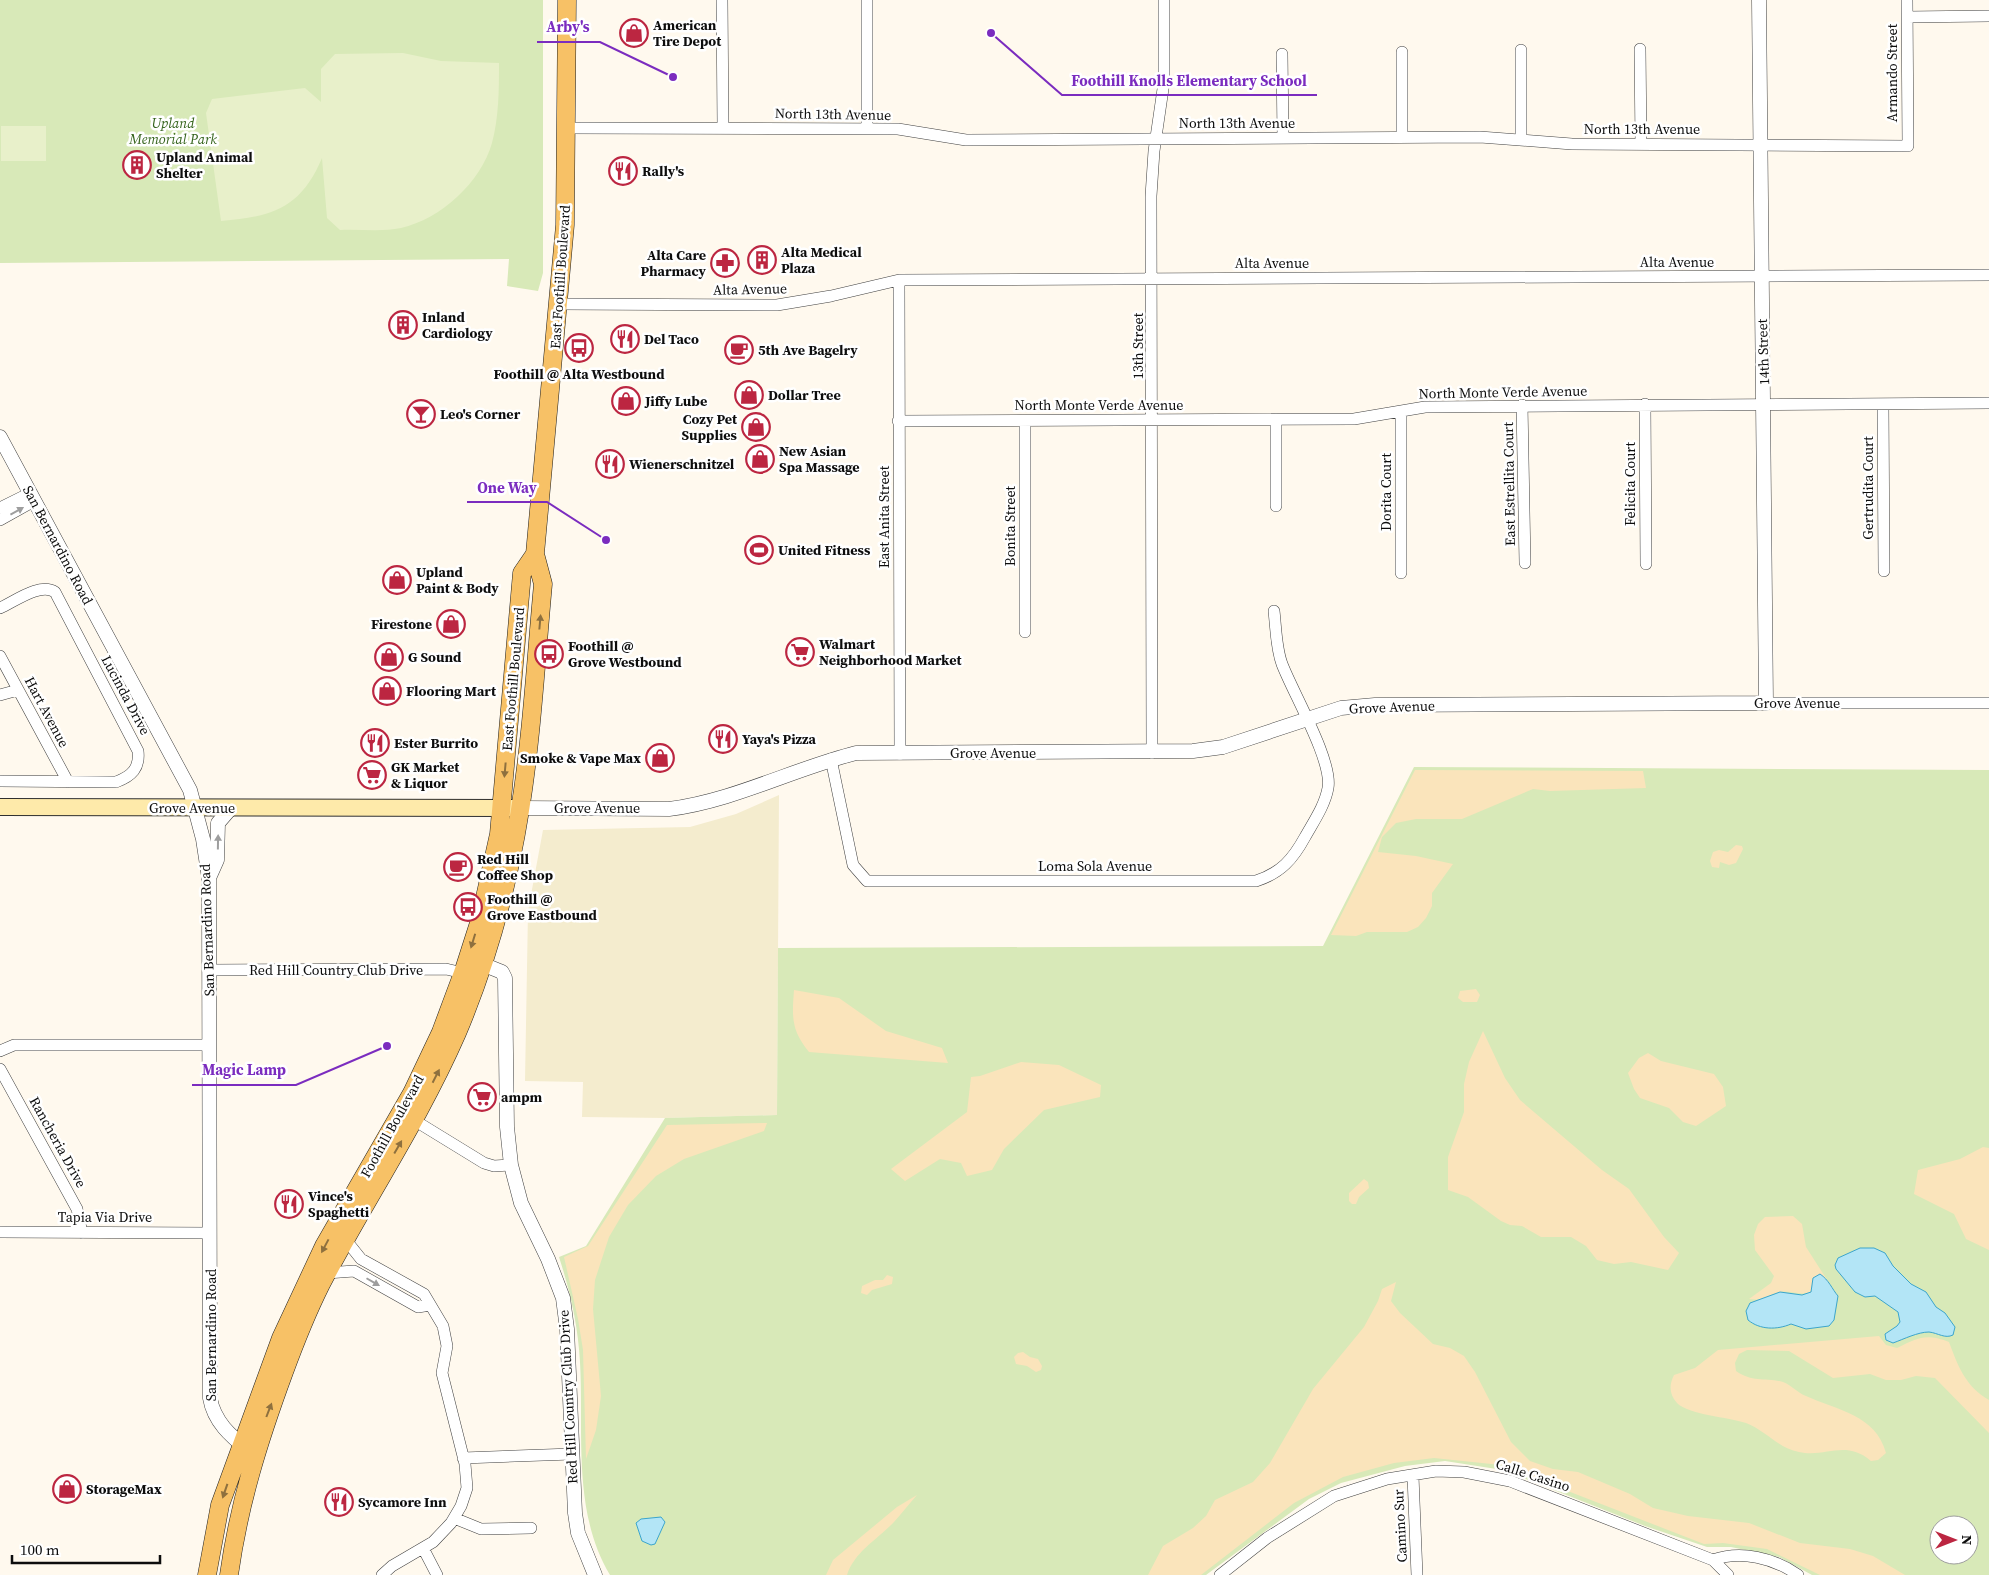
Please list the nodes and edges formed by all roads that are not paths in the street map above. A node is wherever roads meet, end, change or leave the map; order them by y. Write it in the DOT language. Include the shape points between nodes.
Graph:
graph roads {
  1 [pos="567,0"];
  2 [pos="722,0"];
  3 [pos="867,0"];
  4 [pos="1164,0"];
  5 [pos="1760,0"];
  6 [pos="1907,0"];
  7 [pos="1907,16"];
  8 [pos="1989,16"];
  9 [pos="1640,49"];
  10 [pos="1521,50"];
  11 [pos="1402,52"];
  12 [pos="1282,54"];
  13 [pos="723,127"];
  14 [pos="567,128"];
  15 [pos="867,129"];
  16 [pos="1402,137"];
  17 [pos="1155,138"];
  18 [pos="1283,138"];
  19 [pos="1521,140"];
  20 [pos="1641,144"];
  21 [pos="1760,145"];
  22 [pos="1908,146"];
  23 [pos="1989,275"];
  24 [pos="1761,276"];
  25 [pos="1152,278"];
  26 [pos="899,280"];
  27 [pos="558,304"];
  28 [pos="1645,404"];
  29 [pos="1764,404"];
  30 [pos="1883,404"];
  31 [pos="1989,404"];
  32 [pos="1522,405"];
  33 [pos="1401,411"];
  34 [pos="1276,419"];
  35 [pos="898,420"];
  36 [pos="1153,420"];
  37 [pos="1025,421"];
  38 [pos="0,437"];
  39 [pos="32,497"];
  40 [pos="1276,506"];
  41 [pos="0,508"];
  42 [pos="0,520"];
  43 [pos="535,554"];
  44 [pos="1525,563"];
  45 [pos="1646,564"];
  46 [pos="1884,571"];
  47 [pos="1401,573"];
  48 [pos="0,608"];
  49 [pos="1274,611"];
  50 [pos="1025,632"];
  51 [pos="0,656"];
  52 [pos="18,690"];
  53 [pos="0,695"];
  54 [pos="1766,703"];
  55 [pos="1989,703"];
  56 [pos="1305,719"];
  57 [pos="1152,753"];
  58 [pos="900,754"];
  59 [pos="830,760"];
  60 [pos="0,781"];
  61 [pos="68,782"];
  62 [pos="0,807"];
  63 [pos="230,808"];
  64 [pos="501,808"];
  65 [pos="521,808"];
  66 [pos="196,809"];
  67 [pos="209,878"];
  68 [pos="482,964"];
  69 [pos="209,970"];
  70 [pos="463,973"];
  71 [pos="210,1045"];
  72 [pos="0,1051"];
  73 [pos="0,1069"];
  74 [pos="408,1116"];
  75 [pos="511,1165"];
  76 [pos="0,1232"];
  77 [pos="82,1232"];
  78 [pos="210,1233"];
  79 [pos="345,1239"];
  80 [pos="361,1259"];
  81 [pos="354,1272"];
  82 [pos="327,1273"];
  83 [pos="412,1288"];
  84 [pos="405,1300"];
  85 [pos="430,1305"];
  86 [pos="247,1450"];
  87 [pos="572,1454"];
  88 [pos="463,1458"];
  89 [pos="1413,1476"];
  90 [pos="454,1518"];
  91 [pos="531,1528"];
  92 [pos="423,1548"];
  93 [pos="1713,1560"];
  94 [pos="207,1575"];
  95 [pos="229,1575"];
  96 [pos="382,1575"];
  97 [pos="437,1575"];
  98 [pos="595,1575"];
  99 [pos="1220,1575"];
  100 [pos="1418,1575"];
  101 [pos="1728,1575"];
  102 [pos="1798,1575"];
  1 -- 14 [label="main road, East Foothill Boulevard"];
  2 -- 13 [label="street"];
  3 -- 15 [label="street"];
  4 -- 17 [label="street, 13th Street" via="1164,82"];
  5 -- 21 [label="street, 14th Street"];
  6 -- 7 [label="street, Armando Street"];
  7 -- 8 [label="street"];
  7 -- 22 [label="street, Armando Street"];
  9 -- 20 [label="street"];
  10 -- 19 [label="street"];
  11 -- 16 [label="street"];
  12 -- 18 [label="street"];
  13 -- 14 [label="street, North 13th Avenue"];
  13 -- 15 [label="street, North 13th Avenue"];
  14 -- 27 [label="main road, East Foothill Boulevard" via="565,224"];
  15 -- 17 [label="street, North 13th Avenue" via="966,140"];
  16 -- 18 [label="street, North 13th Avenue"];
  16 -- 19 [label="street, North 13th Avenue"];
  17 -- 18 [label="street, North 13th Avenue"];
  17 -- 25 [label="street, 13th Street" via="1151,196"];
  19 -- 20 [label="street, North 13th Avenue"];
  20 -- 21 [label="street, North 13th Avenue"];
  21 -- 22 [label="street, North 13th Avenue"];
  21 -- 24 [label="street, 14th Street"];
  23 -- 24 [label="street, Alta Avenue"];
  24 -- 25 [label="street, Alta Avenue"];
  24 -- 29 [label="street, 14th Street"];
  25 -- 26 [label="street, Alta Avenue"];
  25 -- 36 [label="street, 13th Street"];
  26 -- 27 [label="street, Alta Avenue" via="777,305"];
  26 -- 35 [label="street, East Anita Street"];
  27 -- 43 [label="main road, East Foothill Boulevard"];
  28 -- 29 [label="street, North Monte Verde Avenue"];
  28 -- 32 [label="street, North Monte Verde Avenue"];
  28 -- 45 [label="street, Felicita Court"];
  29 -- 30 [label="street, North Monte Verde Avenue"];
  29 -- 54 [label="street, 14th Street"];
  30 -- 31 [label="street, North Monte Verde Avenue"];
  30 -- 46 [label="street, Gertrudita Court"];
  32 -- 33 [label="street, North Monte Verde Avenue" via="1425,407"];
  32 -- 44 [label="street, East Estrellita Court"];
  33 -- 34 [label="street, North Monte Verde Avenue" via="1354,419"];
  33 -- 47 [label="street, Dorita Court"];
  34 -- 36 [label="street, North Monte Verde Avenue"];
  34 -- 40 [label="street"];
  35 -- 37 [label="street, North Monte Verde Avenue"];
  35 -- 58 [label="street, East Anita Street"];
  36 -- 37 [label="street, North Monte Verde Avenue"];
  36 -- 57 [label="street, 13th Street"];
  37 -- 50 [label="street, Bonita Street"];
  38 -- 39 [label="street, San Bernardino Road"];
  39 -- 41 [label="street"];
  42 -- 39 [label="street, one-way"];
  39 -- 66 [label="street, San Bernardino Road" via="191,792"];
  43 -- 64 [label="main road, East Foothill Boulevard, one-way" via="522,573"];
  65 -- 43 [label="main road, East Foothill Boulevard, one-way" via="543,584"];
  48 -- 61 [label="street, Lucinda Drive" via="39,590 55,592 138,751 139,762 135,771 125,779 116,782"];
  49 -- 56 [label="street, Loma Sola Avenue" via="1281,661"];
  51 -- 52 [label="street, Hart Avenue"];
  52 -- 53 [label="street"];
  52 -- 61 [label="street, Hart Avenue"];
  54 -- 55 [label="street, Grove Avenue"];
  54 -- 56 [label="street, Grove Avenue" via="1375,705 1341,708"];
  56 -- 57 [label="street, Grove Avenue" via="1223,747"];
  56 -- 59 [label="street, Loma Sola Avenue" via="1326,762 1328,787 1321,808 1294,855 1285,866 1256,881 867,881 853,865"];
  57 -- 58 [label="street, Grove Avenue"];
  58 -- 59 [label="street, Grove Avenue" via="856,753"];
  59 -- 65 [label="street, Grove Avenue" via="694,806 669,809"];
  60 -- 61 [label="street, Lucinda Drive"];
  62 -- 66 [label="main road, Grove Avenue"];
  63 -- 64 [label="main road, Grove Avenue"];
  63 -- 66 [label="main road, Grove Avenue"];
  67 -- 63 [label="street, one-way" via="217,860 218,823"];
  64 -- 65 [label="main road, Grove Avenue"];
  64 -- 70 [label="main road, Foothill Boulevard, one-way" via="494,864"];
  65 -- 68 [label="main road, Foothill Boulevard" via="510,865"];
  66 -- 67 [label="street, San Bernardino Road"];
  67 -- 69 [label="street, San Bernardino Road"];
  74 -- 68 [label="main road, Foothill Boulevard, one-way" via="448,1052"];
  68 -- 75 [label="street, Red Hill Country Club Drive" via="502,972 507,985 507,1107"];
  69 -- 70 [label="street, Red Hill Country Club Drive" via="446,969"];
  69 -- 71 [label="street, San Bernardino Road"];
  70 -- 74 [label="main road, Foothill Boulevard"];
  71 -- 72 [label="street" via="14,1045"];
  71 -- 78 [label="street, San Bernardino Road"];
  73 -- 77 [label="street, Rancheria Drive" via="77,1209"];
  74 -- 75 [label="street" via="484,1163"];
  79 -- 74 [label="main road, Foothill Boulevard, one-way"];
  74 -- 86 [label="main road, Foothill Boulevard, one-way" via="311,1272 281,1338"];
  75 -- 87 [label="street, Red Hill Country Club Drive" via="521,1202 563,1298"];
  76 -- 77 [label="street, Tapia Via Drive"];
  77 -- 78 [label="street, Tapia Via Drive"];
  78 -- 86 [label="street, San Bernardino Road" via="212,1412"];
  79 -- 80 [label="street"];
  79 -- 82 [label="main road, Foothill Boulevard"];
  80 -- 81 [label="street"];
  80 -- 83 [label="street"];
  81 -- 82 [label="street"];
  81 -- 84 [label="street, one-way"];
  86 -- 82 [label="main road, Foothill Boulevard, one-way"];
  83 -- 84 [label="street"];
  83 -- 85 [label="street" via="424,1294"];
  84 -- 85 [label="street" via="418,1308"];
  85 -- 88 [label="street" via="443,1326 447,1346 442,1373"];
  86 -- 94 [label="main road, Foothill Boulevard, one-way" via="220,1505"];
  86 -- 95 [label="main road, Foothill Boulevard"];
  87 -- 88 [label="street"];
  87 -- 98 [label="street, Red Hill Country Club Drive" via="578,1533"];
  88 -- 90 [label="street" via="467,1488"];
  89 -- 93 [label="street, Calle Casino" via="1436,1471 1464,1472 1510,1481"];
  89 -- 99 [label="street, Calle Casino" via="1360,1486 1334,1496 1267,1538"];
  89 -- 100 [label="street, Camino Sur"];
  90 -- 91 [label="street" via="481,1529"];
  90 -- 92 [label="street" via="433,1542"];
  92 -- 96 [label="street"];
  92 -- 97 [label="street"];
  93 -- 101 [label="street, Calle Casino"];
  93 -- 102 [label="street" via="1726,1555 1753,1556 1784,1565"];
}
